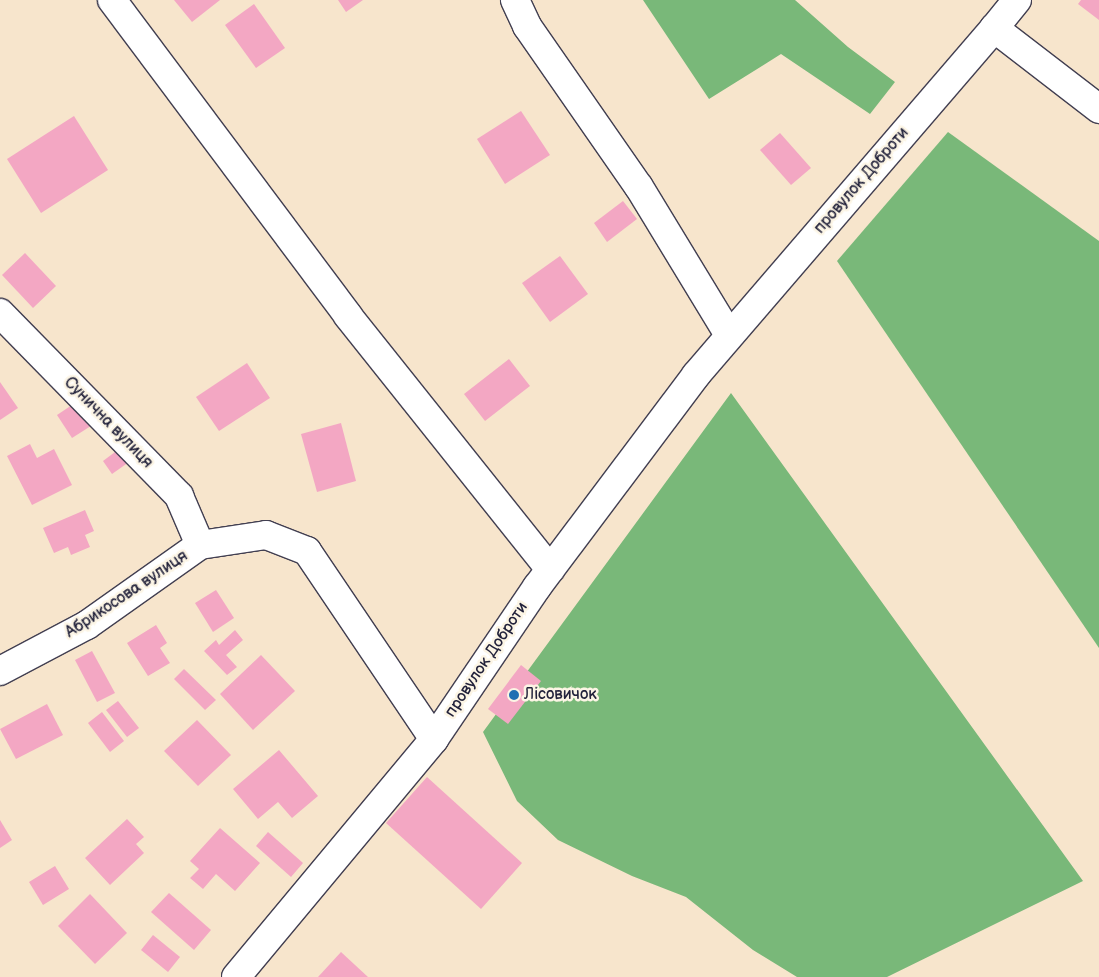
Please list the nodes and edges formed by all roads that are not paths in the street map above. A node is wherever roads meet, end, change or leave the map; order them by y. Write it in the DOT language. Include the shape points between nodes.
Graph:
graph roads {
  1 [pos="112,0"];
  2 [pos="515,0"];
  3 [pos="1017,0"];
  4 [pos="994,28"];
  5 [pos="1099,109"];
  6 [pos="0,313"];
  7 [pos="729,335"];
  8 [pos="200,545"];
  9 [pos="550,570"];
  10 [pos="0,671"];
  11 [pos="434,739"];
  12 [pos="236,977"];
  1 -- 9 [label="street" via="348,316"];
  2 -- 7 [label="street" via="527,26 639,187"];
  3 -- 4 [label="street, провулок Доброти"];
  4 -- 5 [label="street"];
  4 -- 7 [label="street, провулок Доброти"];
  6 -- 8 [label="street, Сунична вулиця" via="178,496"];
  7 -- 9 [label="street, провулок Доброти"];
  8 -- 10 [label="street, Абрикосова вулиця" via="87,625"];
  8 -- 11 [label="street" via="266,535 307,551"];
  9 -- 11 [label="street, провулок Доброти"];
  11 -- 12 [label="street, провулок Доброти"];
}
